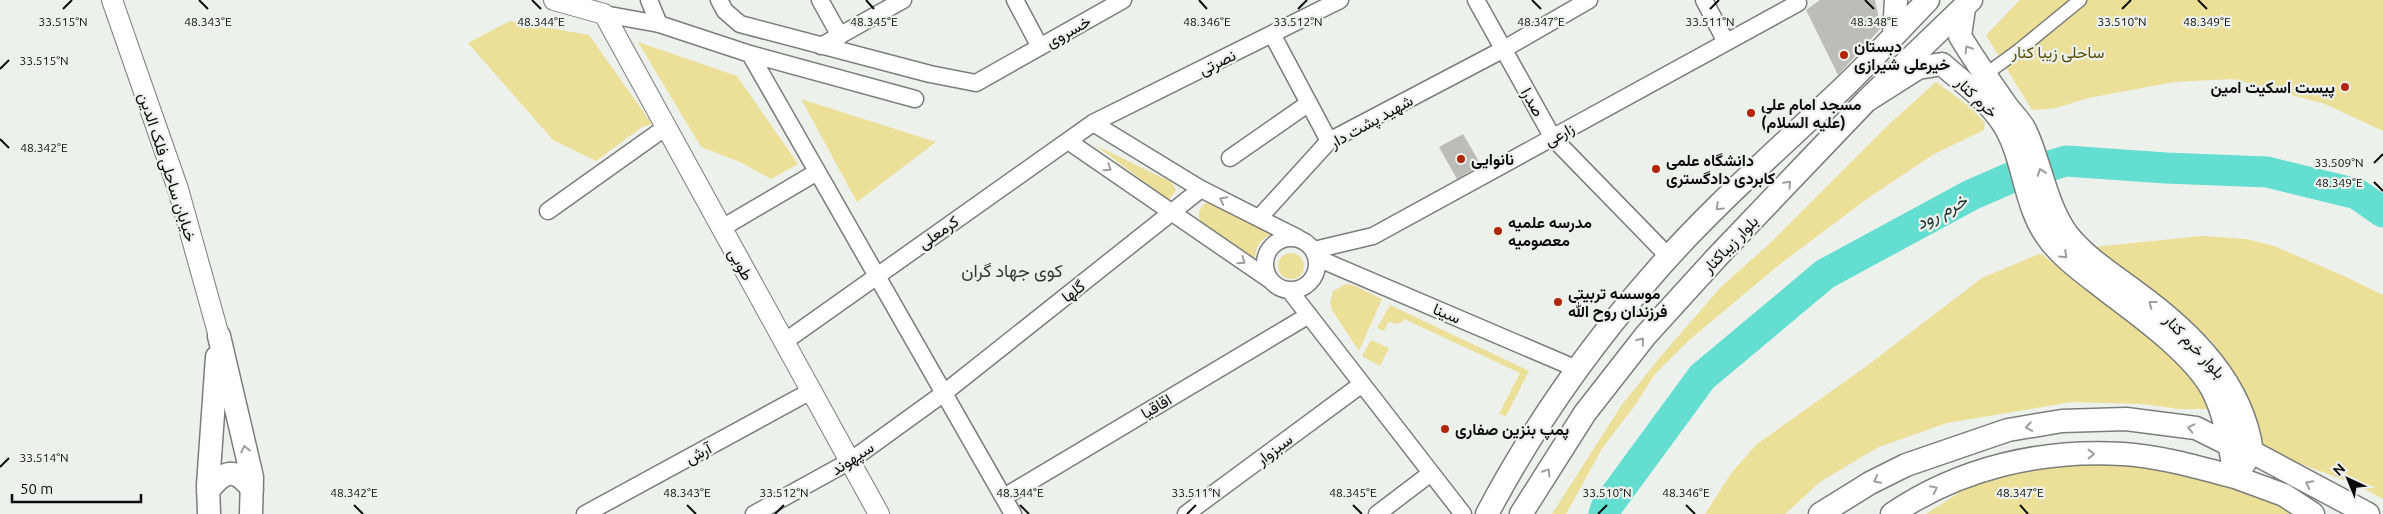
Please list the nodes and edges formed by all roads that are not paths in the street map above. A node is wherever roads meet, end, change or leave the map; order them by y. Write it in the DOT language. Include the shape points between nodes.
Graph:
graph roads {
  1 [pos="112,0"];
  2 [pos="554,0"];
  3 [pos="649,0"];
  4 [pos="719,0"];
  5 [pos="820,0"];
  6 [pos="904,0"];
  7 [pos="1015,0"];
  8 [pos="1123,0"];
  9 [pos="1340,0"];
  10 [pos="1476,0"];
  11 [pos="1589,0"];
  12 [pos="1704,0"];
  13 [pos="1896,0"];
  14 [pos="1928,0"];
  15 [pos="2080,0"];
  16 [pos="1798,4"];
  17 [pos="1968,4"];
  18 [pos="604,14"];
  19 [pos="659,24"];
  20 [pos="1272,34"];
  21 [pos="1894,35"];
  22 [pos="840,36"];
  23 [pos="1726,42"];
  24 [pos="821,46"];
  25 [pos="1040,47"];
  26 [pos="1504,50"];
  27 [pos="750,54"];
  28 [pos="1986,74"];
  29 [pos="915,99"];
  30 [pos="1866,101"];
  31 [pos="1309,103"];
  32 [pos="1093,123"];
  33 [pos="666,127"];
  34 [pos="2017,134"];
  35 [pos="1552,138"];
  36 [pos="1068,141"];
  37 [pos="1329,141"];
  38 [pos="1230,158"];
  39 [pos="817,172"];
  40 [pos="1201,189"];
  41 [pos="548,211"];
  42 [pos="1172,212"];
  43 [pos="2046,214"];
  44 [pos="1259,218"];
  45 [pos="722,228"];
  46 [pos="1298,238"];
  47 [pos="1315,254"];
  48 [pos="1669,257"];
  49 [pos="877,276"];
  50 [pos="1270,280"];
  51 [pos="1290,291"];
  52 [pos="1309,315"];
  53 [pos="219,336"];
  54 [pos="784,342"];
  55 [pos="1577,369"];
  56 [pos="1362,384"];
  57 [pos="811,391"];
  58 [pos="944,393"];
  59 [pos="1556,397"];
  60 [pos="1584,413"];
  61 [pos="2230,445"];
  62 [pos="2252,452"];
  63 [pos="850,461"];
  64 [pos="1432,473"];
  65 [pos="2235,477"];
  66 [pos="252,488"];
  67 [pos="208,491"];
  68 [pos="1004,497"];
  69 [pos="209,514"];
  70 [pos="251,514"];
  71 [pos="585,514"];
  72 [pos="754,514"];
  73 [pos="879,514"];
  74 [pos="1013,514"];
  75 [pos="1186,514"];
  76 [pos="1377,514"];
  77 [pos="1463,514"];
  78 [pos="1487,514"];
  79 [pos="1521,514"];
  80 [pos="1820,514"];
  81 [pos="1892,514"];
  82 [pos="2314,514"];
  83 [pos="2368,514"];
  1 -- 53 [label="street, خیابان ساحلی فلک الدین" via="178,189"];
  2 -- 18 [label="street"];
  3 -- 19 [label="street"];
  4 -- 24 [label="street" via="740,24"];
  5 -- 22 [label="street"];
  6 -- 22 [label="street"];
  7 -- 25 [label="street, خسروی"];
  8 -- 25 [label="street, خسروی"];
  9 -- 20 [label="street, نصرتی"];
  10 -- 26 [label="street, صدرا"];
  11 -- 26 [label="street, شهید پشت دار"];
  12 -- 23 [label="street"];
  13 -- 21 [label="main road"];
  14 -- 21 [label="main road, بلوار زیباکنار"];
  15 -- 28 [label="street"];
  16 -- 23 [label="street, زارعی"];
  28 -- 17 [label="main road, one-way" via="1960,36"];
  17 -- 30 [label="main road, بلوار زیباکنار"];
  18 -- 19 [label="street"];
  18 -- 33 [label="street, طوبی"];
  19 -- 27 [label="street"];
  20 -- 31 [label="street"];
  20 -- 32 [label="street, نصرتی"];
  21 -- 48 [label="main road, بلوار زیباکنار, one-way"];
  22 -- 24 [label="street"];
  23 -- 35 [label="street, زارعی"];
  24 -- 25 [label="street, خسروی" via="976,83"];
  26 -- 35 [label="street, صدرا"];
  26 -- 37 [label="street, شهید پشت دار"];
  27 -- 29 [label="street"];
  27 -- 39 [label="street"];
  28 -- 34 [label="main road"];
  30 -- 34 [label="main road, خرم کنار" via="1918,68 1942,64"];
  60 -- 30 [label="main road, بلوار زیباکنار, one-way" via="1646,335 1716,257"];
  31 -- 37 [label="street"];
  31 -- 38 [label="street"];
  32 -- 36 [label="street, کرمعلی"];
  32 -- 40 [label="street"];
  33 -- 41 [label="street"];
  33 -- 45 [label="street, طوبی"];
  34 -- 43 [label="main road, خرم کنار"];
  35 -- 47 [label="street, زارعی" via="1373,236"];
  35 -- 48 [label="street, صدرا"];
  36 -- 42 [label="street, one-way"];
  36 -- 49 [label="street, کرمعلی"];
  37 -- 44 [label="street, شهید پشت دار"];
  39 -- 45 [label="street"];
  39 -- 49 [label="street"];
  40 -- 42 [label="street, گلها"];
  44 -- 40 [label="street, one-way"];
  42 -- 50 [label="street, one-way"];
  42 -- 58 [label="street, گلها"];
  43 -- 61 [label="main road, بلوار خرم کنار, one-way" via="2047,237 2062,255 2159,330 2202,375 2212,390"];
  62 -- 43 [label="main road, بلوار خرم کنار, one-way" via="2250,435 2240,408 2229,384 2212,362 2167,316 2099,266"];
  44 -- 46 [label="street"];
  45 -- 54 [label="street, طوبی"];
  46 -- 47 [label="street" via="1307,243"];
  46 -- 50 [label="street" via="1287,238 1269,249 1265,271"];
  47 -- 51 [label="street" via="1314,277 1300,289"];
  47 -- 55 [label="street, سینا"];
  48 -- 55 [label="main road, بلوار زیباکنار"];
  49 -- 54 [label="street, کرمعلی"];
  49 -- 58 [label="street"];
  50 -- 51 [label="street" via="1279,288"];
  51 -- 52 [label="street"];
  52 -- 56 [label="street"];
  52 -- 68 [label="street, اقاقیا"];
  66 -- 53 [label="main road, one-way"];
  53 -- 67 [label="main road"];
  54 -- 57 [label="street, طوبی"];
  55 -- 59 [label="main road, بلوار زیباکنار"];
  56 -- 64 [label="street"];
  56 -- 75 [label="street, سبزوار"];
  57 -- 63 [label="street, طوبی"];
  57 -- 71 [label="street, آرش"];
  58 -- 63 [label="street, سپهوند"];
  58 -- 68 [label="street"];
  59 -- 60 [label="main road"];
  59 -- 78 [label="main road, بلوار زیباکنار"];
  79 -- 60 [label="main road, بلوار زیباکنار, one-way"];
  61 -- 62 [label="main road"];
  61 -- 65 [label="main road, بلوار خرم کنار"];
  61 -- 80 [label="main road, one-way" via="2196,428 2162,423 2126,419 2053,422 2008,430 1906,465"];
  62 -- 65 [label="main road"];
  83 -- 62 [label="main road, one-way"];
  63 -- 72 [label="street, سپهوند"];
  63 -- 73 [label="street, طوبی"];
  64 -- 76 [label="street"];
  64 -- 77 [label="street"];
  81 -- 65 [label="main road, one-way" via="1953,480 1999,464 2076,454 2125,454"];
  65 -- 82 [label="main road" via="2284,495"];
  66 -- 67 [label="main road" via="234,473 222,476"];
  66 -- 70 [label="main road"];
  67 -- 69 [label="main road"];
  68 -- 74 [label="street"];
}
